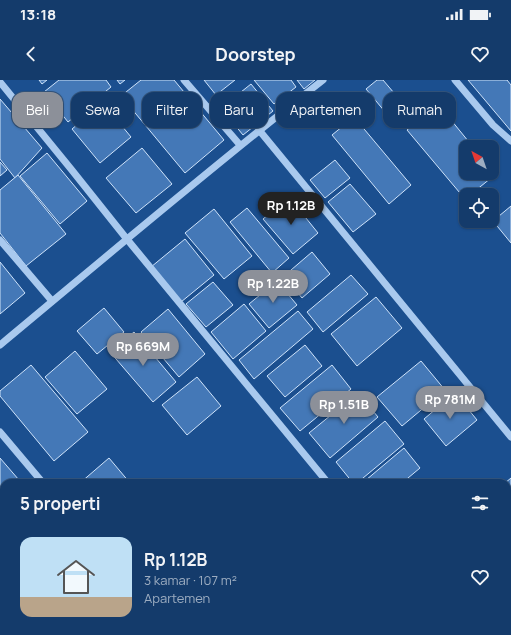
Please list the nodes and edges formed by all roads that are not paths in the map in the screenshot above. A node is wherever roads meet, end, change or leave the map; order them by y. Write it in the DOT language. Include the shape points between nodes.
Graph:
graph roads {
  1 [pos="184,80"];
  2 [pos="323,80"];
  3 [pos="455,80"];
  4 [pos="0,82"];
  5 [pos="259,130"];
  6 [pos="511,141"];
  7 [pos="240,145"];
  8 [pos="126,238"];
  9 [pos="0,240"];
  10 [pos="52,301"];
  11 [pos="0,345"];
  12 [pos="0,432"];
  13 [pos="511,437"];
  14 [pos="40,479"];
  15 [pos="325,479"];
  1 -- 7 [label="street"];
  2 -- 5 [label="street"];
  3 -- 6 [label="street" via="493,125"];
  4 -- 8 [label="street"];
  5 -- 7 [label="street"];
  5 -- 13 [label="street"];
  7 -- 8 [label="street"];
  8 -- 10 [label="street"];
  8 -- 15 [label="street"];
  9 -- 10 [label="street"];
  10 -- 11 [label="street"];
  12 -- 14 [label="street"];
}
